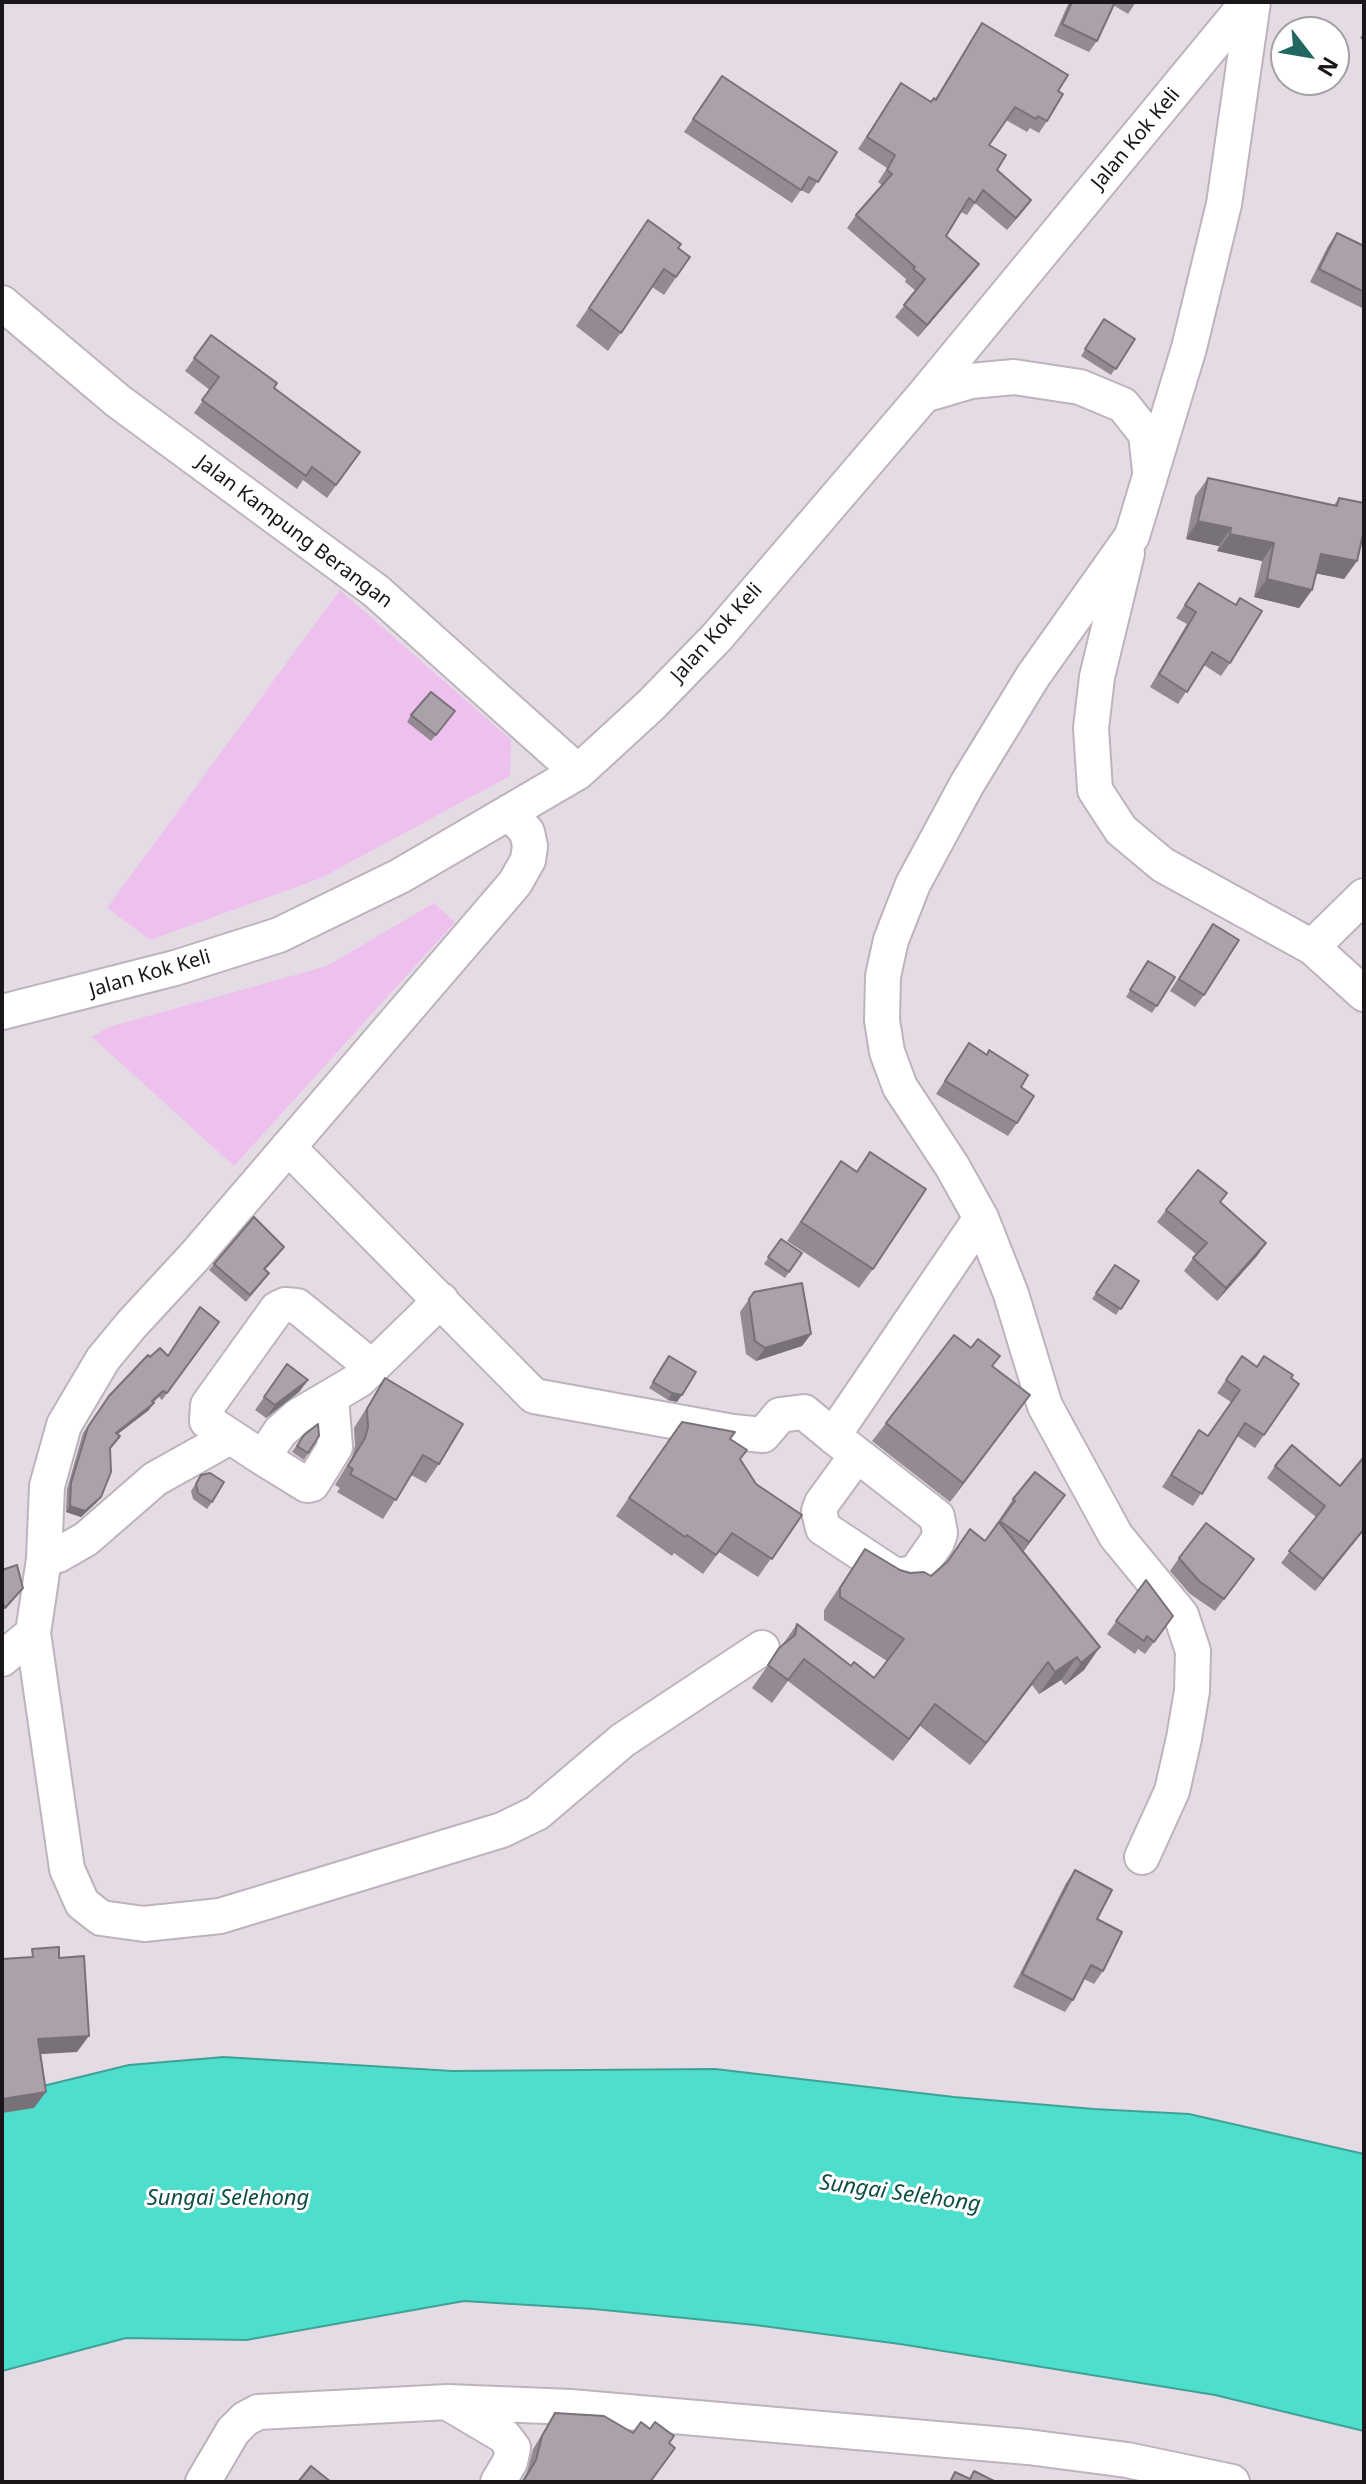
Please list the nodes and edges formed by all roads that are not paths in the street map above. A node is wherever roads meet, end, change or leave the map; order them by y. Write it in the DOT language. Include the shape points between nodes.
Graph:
graph roads {
  1 [pos="1251,2"];
  2 [pos="2,303"];
  3 [pos="924,395"];
  4 [pos="1150,476"];
  5 [pos="1132,536"];
  6 [pos="578,772"];
  7 [pos="509,812"];
  8 [pos="1364,896"];
  9 [pos="1312,947"];
  10 [pos="1364,994"];
  11 [pos="2,1012"];
  12 [pos="288,1147"];
  13 [pos="981,1218"];
  14 [pos="441,1300"];
  15 [pos="372,1367"];
  16 [pos="331,1398"];
  17 [pos="230,1437"];
  18 [pos="263,1458"];
  19 [pos="44,1559"];
  20 [pos="33,1633"];
  21 [pos="762,1648"];
  22 [pos="2,1659"];
  23 [pos="1142,1857"];
  24 [pos="448,2402"];
  25 [pos="203,2482"];
  26 [pos="498,2482"];
  27 [pos="1232,2482"];
  1 -- 3 [label="street, Jalan Kok Keli"];
  1 -- 4 [label="street" via="1224,204 1189,348"];
  2 -- 6 [label="street, Jalan Kampung Berangan" via="118,401 376,591"];
  3 -- 4 [label="street" via="971,381 1014,377 1080,387 1123,405 1146,434"];
  3 -- 6 [label="street, Jalan Kok Keli" via="717,637"];
  4 -- 5 [label="street"];
  5 -- 9 [label="street" via="1097,677 1091,728 1095,790 1121,830 1163,865"];
  5 -- 13 [label="street" via="1033,676 967,784 913,884 883,976 882,1020 900,1087"];
  6 -- 7 [label="street, Jalan Kok Keli"];
  7 -- 11 [label="street, Jalan Kok Keli" via="400,876 279,935"];
  7 -- 12 [label="street" via="527,832 530,846 515,883"];
  8 -- 9 [label="street"];
  9 -- 10 [label="street"];
  12 -- 14 [label="street"];
  12 -- 19 [label="street" via="103,1359 64,1425 47,1486"];
  13 -- 14 [label="street" via="845,1445 804,1412 780,1415 763,1435 534,1396"];
  13 -- 23 [label="street" via="1051,1419 1116,1536 1181,1615 1193,1651 1192,1691 1172,1791"];
  14 -- 15 [label="street"];
  15 -- 16 [label="street"];
  15 -- 17 [label="street" via="297,1306 285,1305 208,1405 207,1421"];
  16 -- 18 [label="street" via="298,1416"];
  16 -- 18 [label="street" via="335,1447 312,1484"];
  17 -- 18 [label="street"];
  17 -- 19 [label="street" via="155,1479 86,1539"];
  19 -- 20 [label="street"];
  20 -- 21 [label="street" via="67,1869 82,1903 101,1918 144,1924 220,1916 519,1824 623,1740"];
  20 -- 22 [label="street"];
  24 -- 25 [label="street" via="258,2412 233,2431"];
  24 -- 26 [label="street" via="504,2436 513,2448"];
  24 -- 27 [label="street" via="571,2407 1028,2447"];
}
